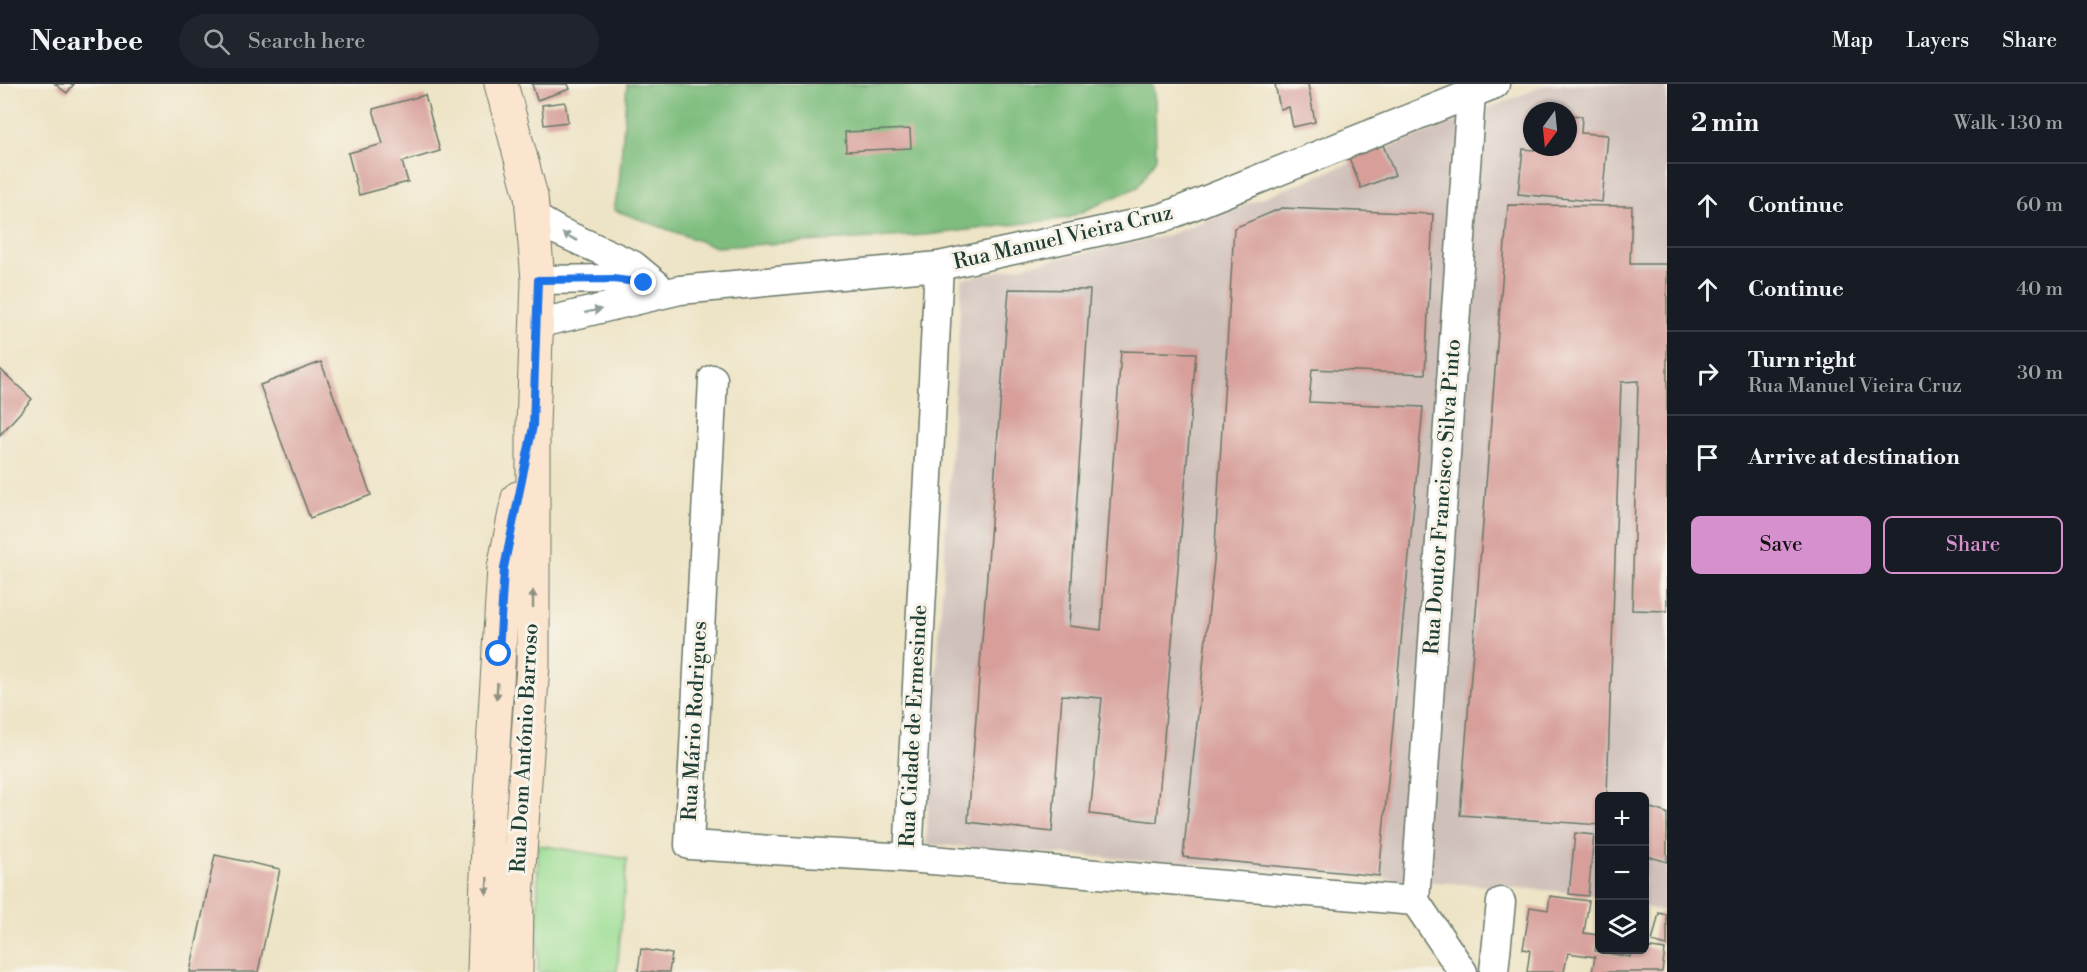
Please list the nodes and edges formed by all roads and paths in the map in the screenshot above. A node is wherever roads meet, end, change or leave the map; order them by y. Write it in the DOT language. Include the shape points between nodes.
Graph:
graph roads {
  1 [pos="501,84"];
  2 [pos="1483,89"];
  3 [pos="532,216"];
  4 [pos="939,266"];
  5 [pos="538,280"];
  6 [pos="668,288"];
  7 [pos="536,324"];
  8 [pos="713,379"];
  9 [pos="533,426"];
  10 [pos="908,858"];
  11 [pos="1415,902"];
  12 [pos="1501,902"];
  13 [pos="484,972"];
  14 [pos="516,972"];
  15 [pos="1463,972"];
  16 [pos="1494,972"];
  1 -- 3 [label="main road" via="531,196"];
  2 -- 4 [label="street, Rua Manuel Vieira Cruz" via="1162,219"];
  2 -- 11 [label="street, Rua Doutor Francisco Silva Pinto"];
  3 -- 5 [label="main road"];
  6 -- 3 [label="street, one-way" via="633,265"];
  4 -- 6 [label="street, Rua Manuel Vieira Cruz"];
  4 -- 10 [label="street, Rua Cidade de Ermesinde"];
  5 -- 6 [label="street, Rua Manuel Vieira Cruz" via="613,279"];
  5 -- 7 [label="main road"];
  7 -- 6 [label="street, Rua Manuel Vieira Cruz, one-way"];
  7 -- 9 [label="main road"];
  8 -- 10 [label="street, Rua Mário Rodrigues" via="689,845"];
  9 -- 13 [label="main road, Rua Dom António Barroso, one-way" via="504,568"];
  14 -- 9 [label="main road, Rua Dom António Barroso, one-way" via="517,897 533,665"];
  10 -- 11 [label="street, Rua Cidade de Ermesinde"];
  11 -- 15 [label="street"];
  12 -- 16 [label="street"];
}
